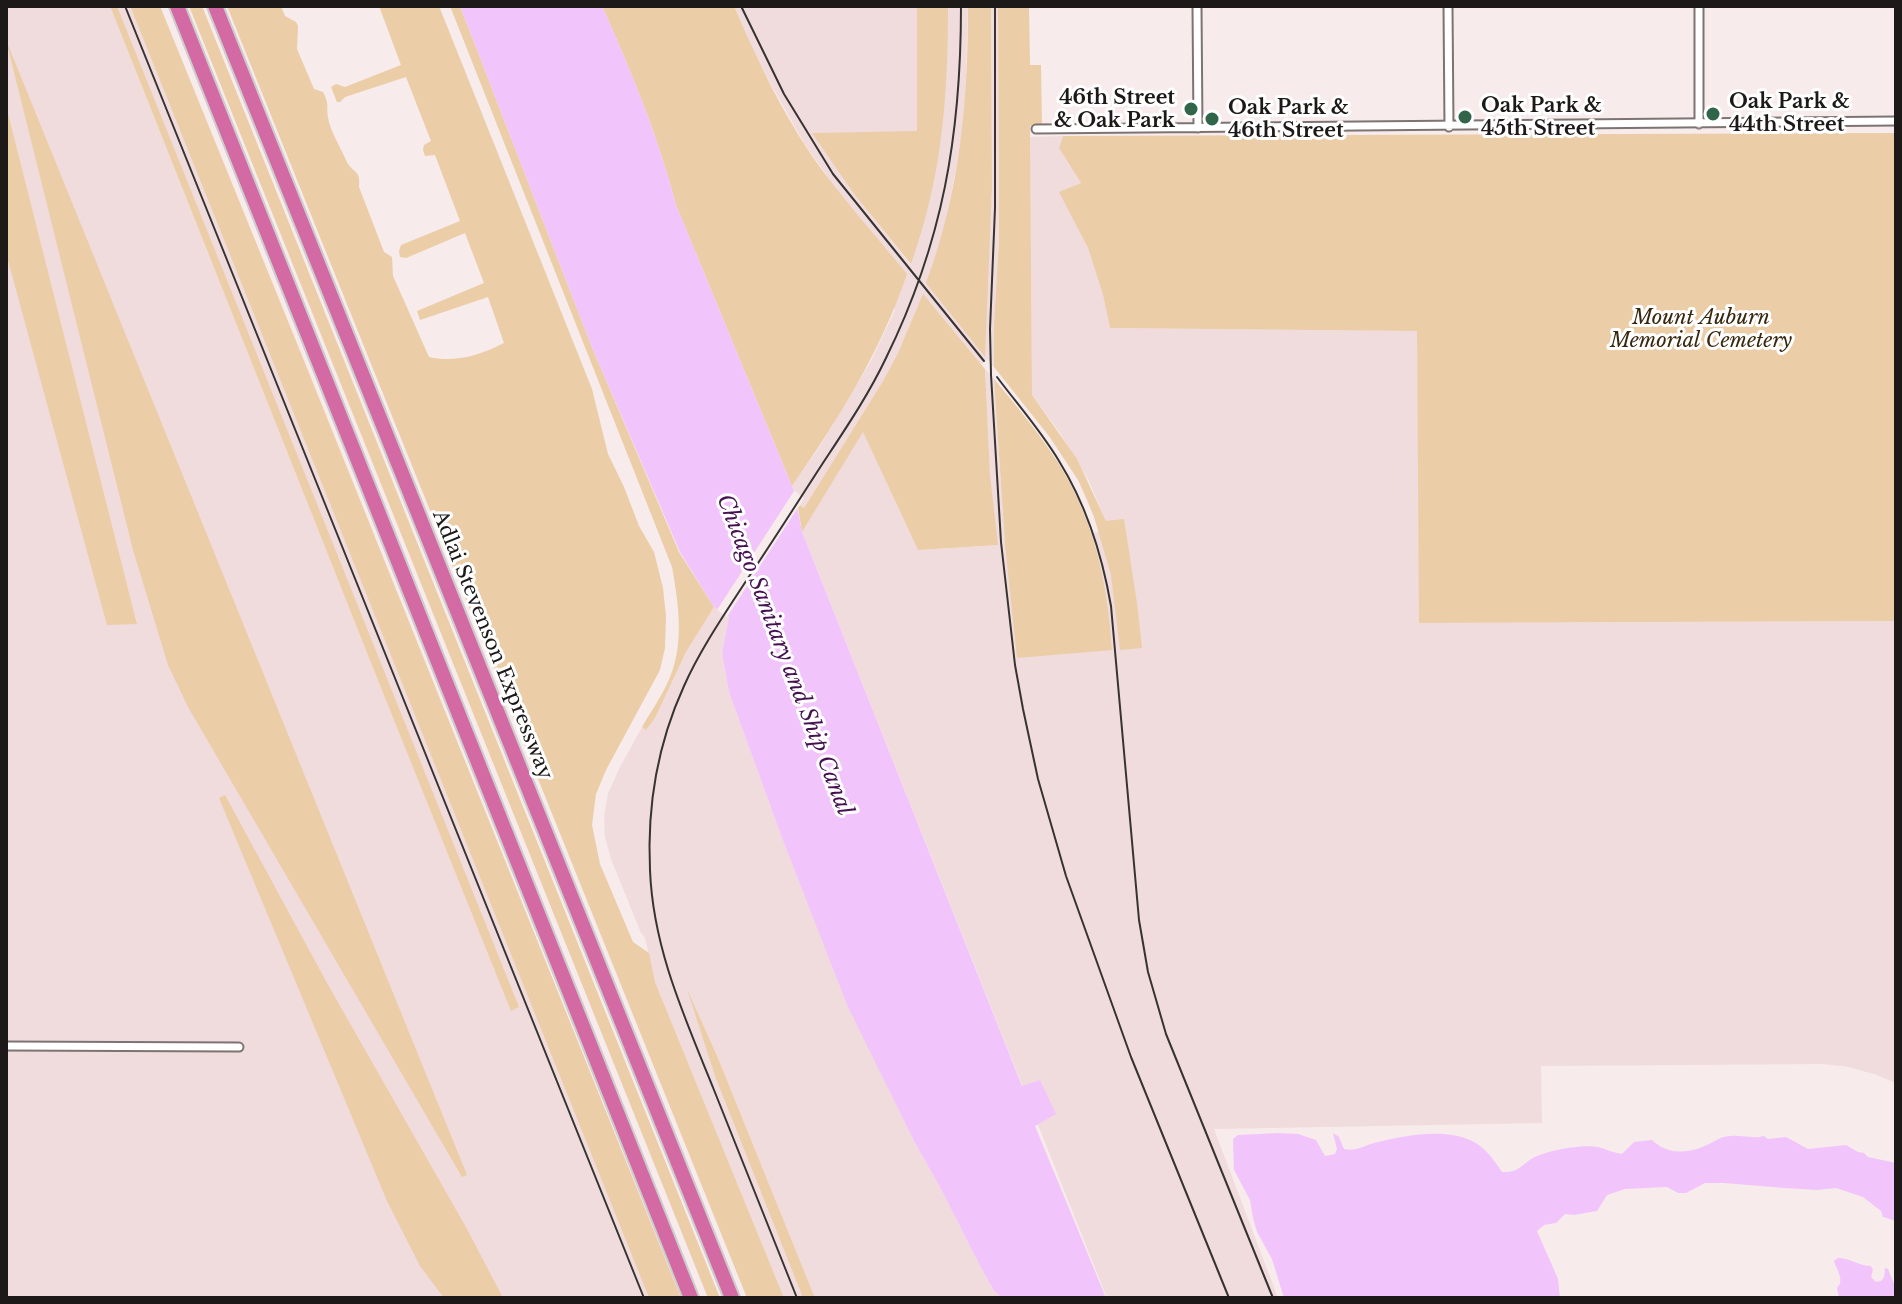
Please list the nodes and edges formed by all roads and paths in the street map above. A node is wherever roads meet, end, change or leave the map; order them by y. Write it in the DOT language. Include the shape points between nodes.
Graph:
graph roads {
  1 [pos="177,6"];
  2 [pos="215,6"];
  3 [pos="1197,6"];
  4 [pos="1448,6"];
  5 [pos="1699,6"];
  6 [pos="1896,121"];
  7 [pos="1699,124"];
  8 [pos="1449,127"];
  9 [pos="1198,128"];
  10 [pos="1036,129"];
  11 [pos="6,1046"];
  12 [pos="239,1047"];
  13 [pos="691,1298"];
  14 [pos="732,1298"];
  1 -- 13 [label="highway"];
  2 -- 14 [label="highway, Adlai Stevenson Expressway"];
  3 -- 9 [label="street"];
  4 -- 8 [label="street"];
  5 -- 7 [label="street"];
  6 -- 7 [label="street"];
  7 -- 8 [label="street"];
  8 -- 9 [label="street"];
  9 -- 10 [label="street"];
  11 -- 12 [label="street"];
}
